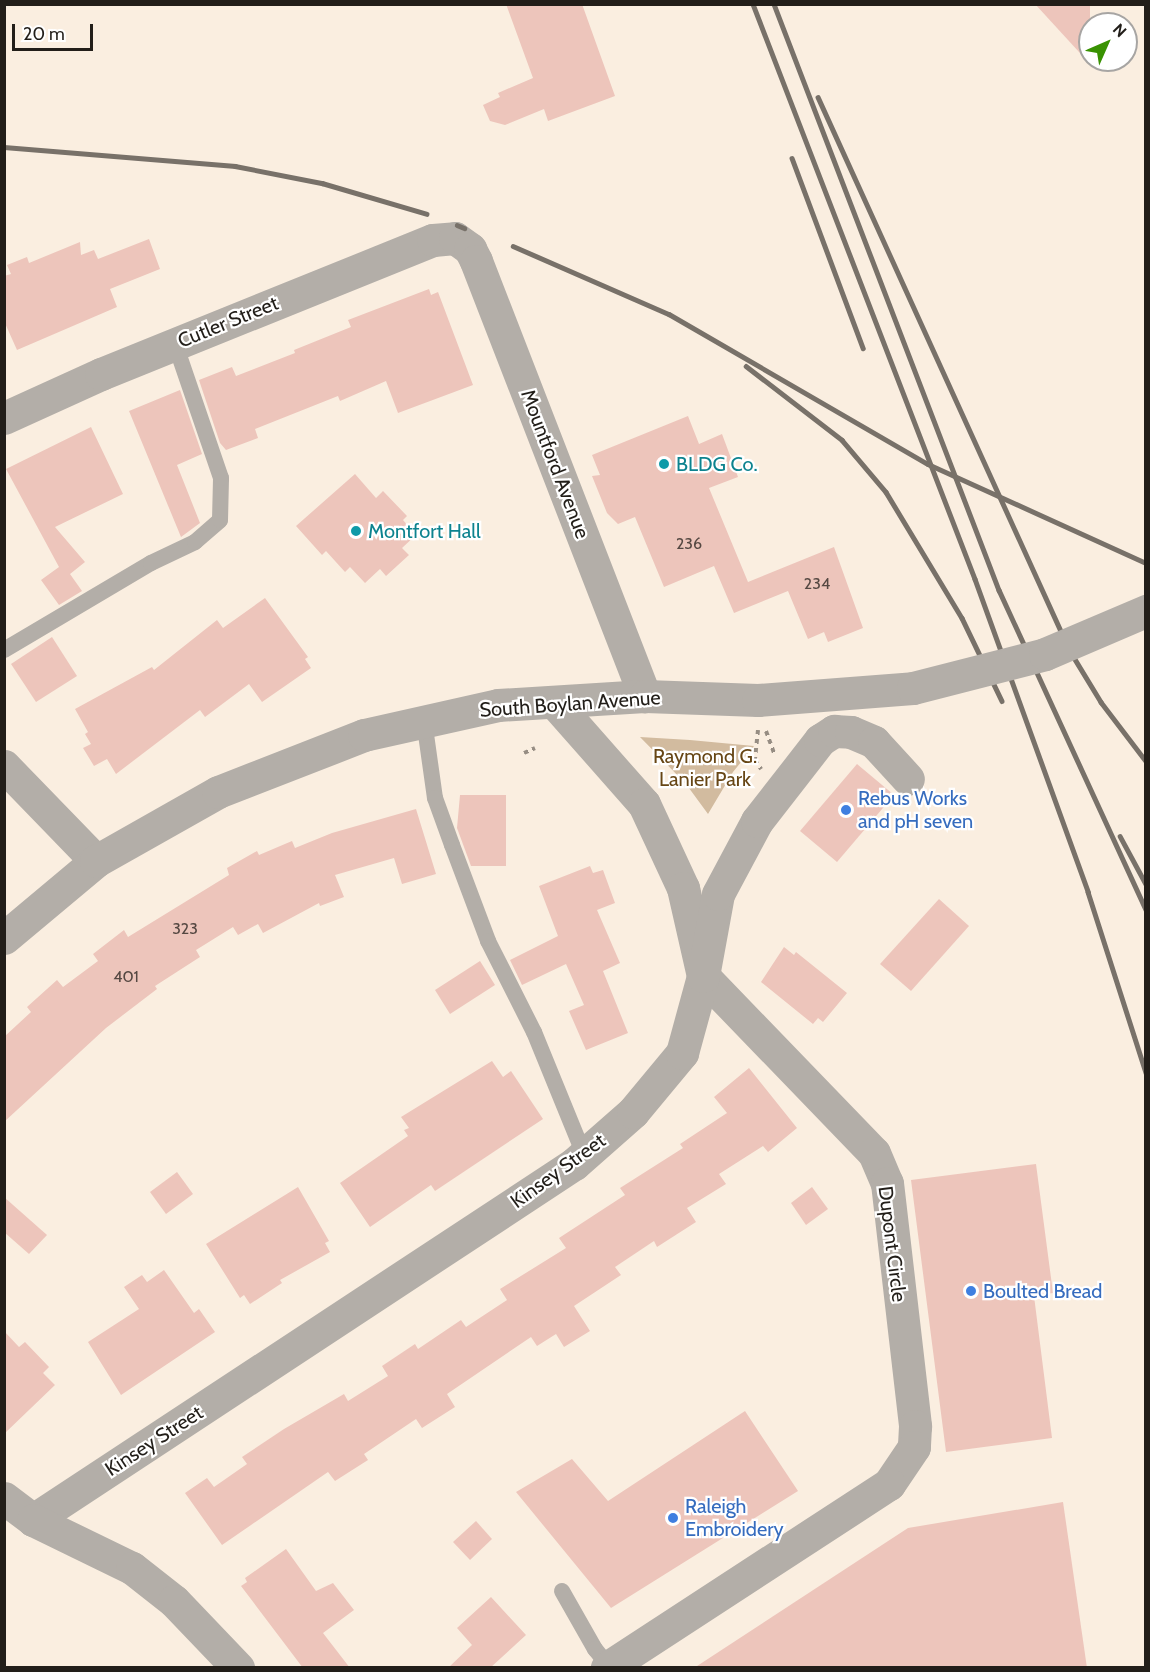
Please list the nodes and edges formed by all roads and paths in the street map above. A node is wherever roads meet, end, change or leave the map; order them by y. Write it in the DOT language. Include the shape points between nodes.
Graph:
graph roads {
  1 [pos="455,238"];
  2 [pos="175,344"];
  3 [pos="4,418"];
  4 [pos="1146,611"];
  5 [pos="4,650"];
  6 [pos="645,696"];
  7 [pos="554,702"];
  8 [pos="424,720"];
  9 [pos="758,741"];
  10 [pos="535,748"];
  11 [pos="524,753"];
  12 [pos="4,766"];
  13 [pos="763,773"];
  14 [pos="908,778"];
  15 [pos="96,861"];
  16 [pos="4,938"];
  17 [pos="703,976"];
  18 [pos="585,1157"];
  19 [pos="4,1498"];
  20 [pos="33,1520"];
  21 [pos="562,1591"];
  22 [pos="608,1667"];
  23 [pos="238,1668"];
  1 -- 2 [label="street, Cutler Street" via="433,240"];
  1 -- 6 [label="street, Mountford Avenue" via="470,249 488,292"];
  2 -- 3 [label="street, Cutler Street"];
  2 -- 5 [label="lane" via="221,478 220,520 195,542 151,563"];
  4 -- 6 [label="street, South Boylan Avenue, bridge" via="1045,654 913,688 758,700"];
  6 -- 7 [label="street, South Boylan Avenue"];
  7 -- 8 [label="street, South Boylan Avenue" via="498,705"];
  7 -- 17 [label="street" via="644,804 667,846 683,888"];
  8 -- 15 [label="street, South Boylan Avenue" via="306,756 218,792"];
  8 -- 18 [label="lane" via="435,798 452,845 488,940 534,1032"];
  9 -- 13 [label="path" via="755,760"];
  10 -- 11 [label="path"];
  12 -- 15 [label="street"];
  14 -- 17 [label="street, Kinsey Street" via="874,742 852,732 834,731 820,740 757,821 718,894"];
  15 -- 16 [label="street, South Boylan Avenue"];
  17 -- 18 [label="street, Kinsey Street" via="682,1053 633,1112"];
  17 -- 22 [label="street, Dupont Circle" via="874,1153 887,1183 915,1426 914,1447 889,1484"];
  18 -- 20 [label="street, Kinsey Street"];
  19 -- 20 [label="street"];
  20 -- 23 [label="street" via="132,1568 174,1601"];
  21 -- 22 [label="lane"];
}
